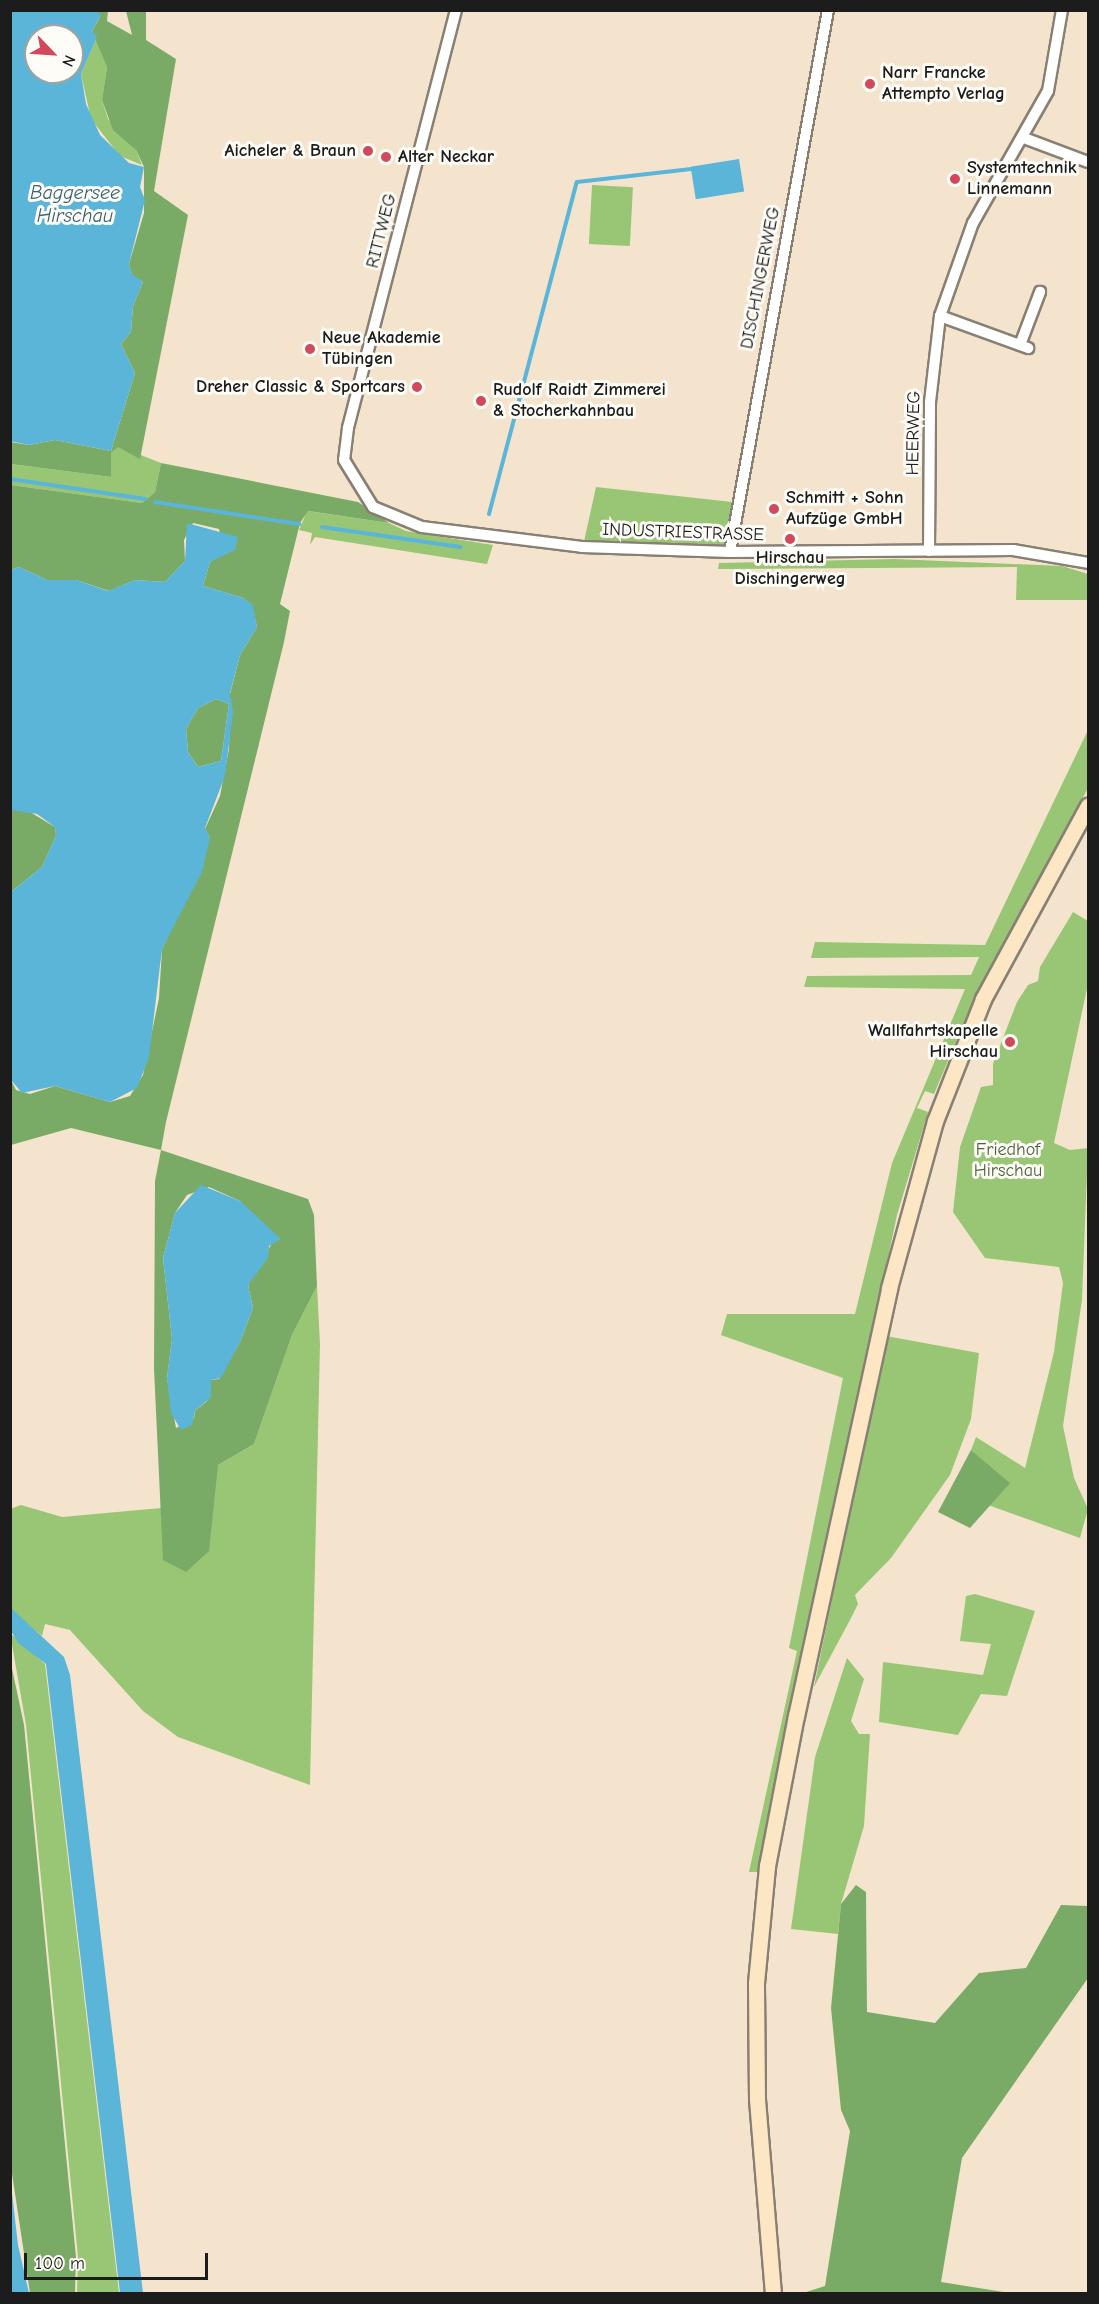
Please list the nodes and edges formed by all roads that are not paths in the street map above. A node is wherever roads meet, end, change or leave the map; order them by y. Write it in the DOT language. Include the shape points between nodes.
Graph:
graph roads {
  1 [pos="456,10"];
  2 [pos="828,10"];
  3 [pos="1062,10"];
  4 [pos="1024,138"];
  5 [pos="1089,162"];
  6 [pos="1040,292"];
  7 [pos="940,316"];
  8 [pos="344,460"];
  9 [pos="929,550"];
  10 [pos="730,552"];
  11 [pos="1089,563"];
  12 [pos="1089,806"];
  13 [pos="773,2294"];
  1 -- 8 [label="street, RITTWEG" via="351,412"];
  2 -- 10 [label="street, DISCHINGERWEG"];
  3 -- 4 [label="street, HEERWEG" via="1054,75"];
  4 -- 5 [label="street"];
  4 -- 7 [label="street, HEERWEG" via="973,223"];
  6 -- 7 [label="street" via="1024,347"];
  7 -- 9 [label="street, HEERWEG" via="930,402"];
  8 -- 10 [label="street, INDUSTRIESTRASSE" via="373,507 409,524 582,546"];
  9 -- 10 [label="street, INDUSTRIESTRASSE"];
  9 -- 11 [label="street, INDUSTRIESTRASSE" via="1029,551"];
  12 -- 13 [label="main road" via="982,999 935,1121 889,1288 800,1695 767,1866 756,1983 757,2099"];
}
